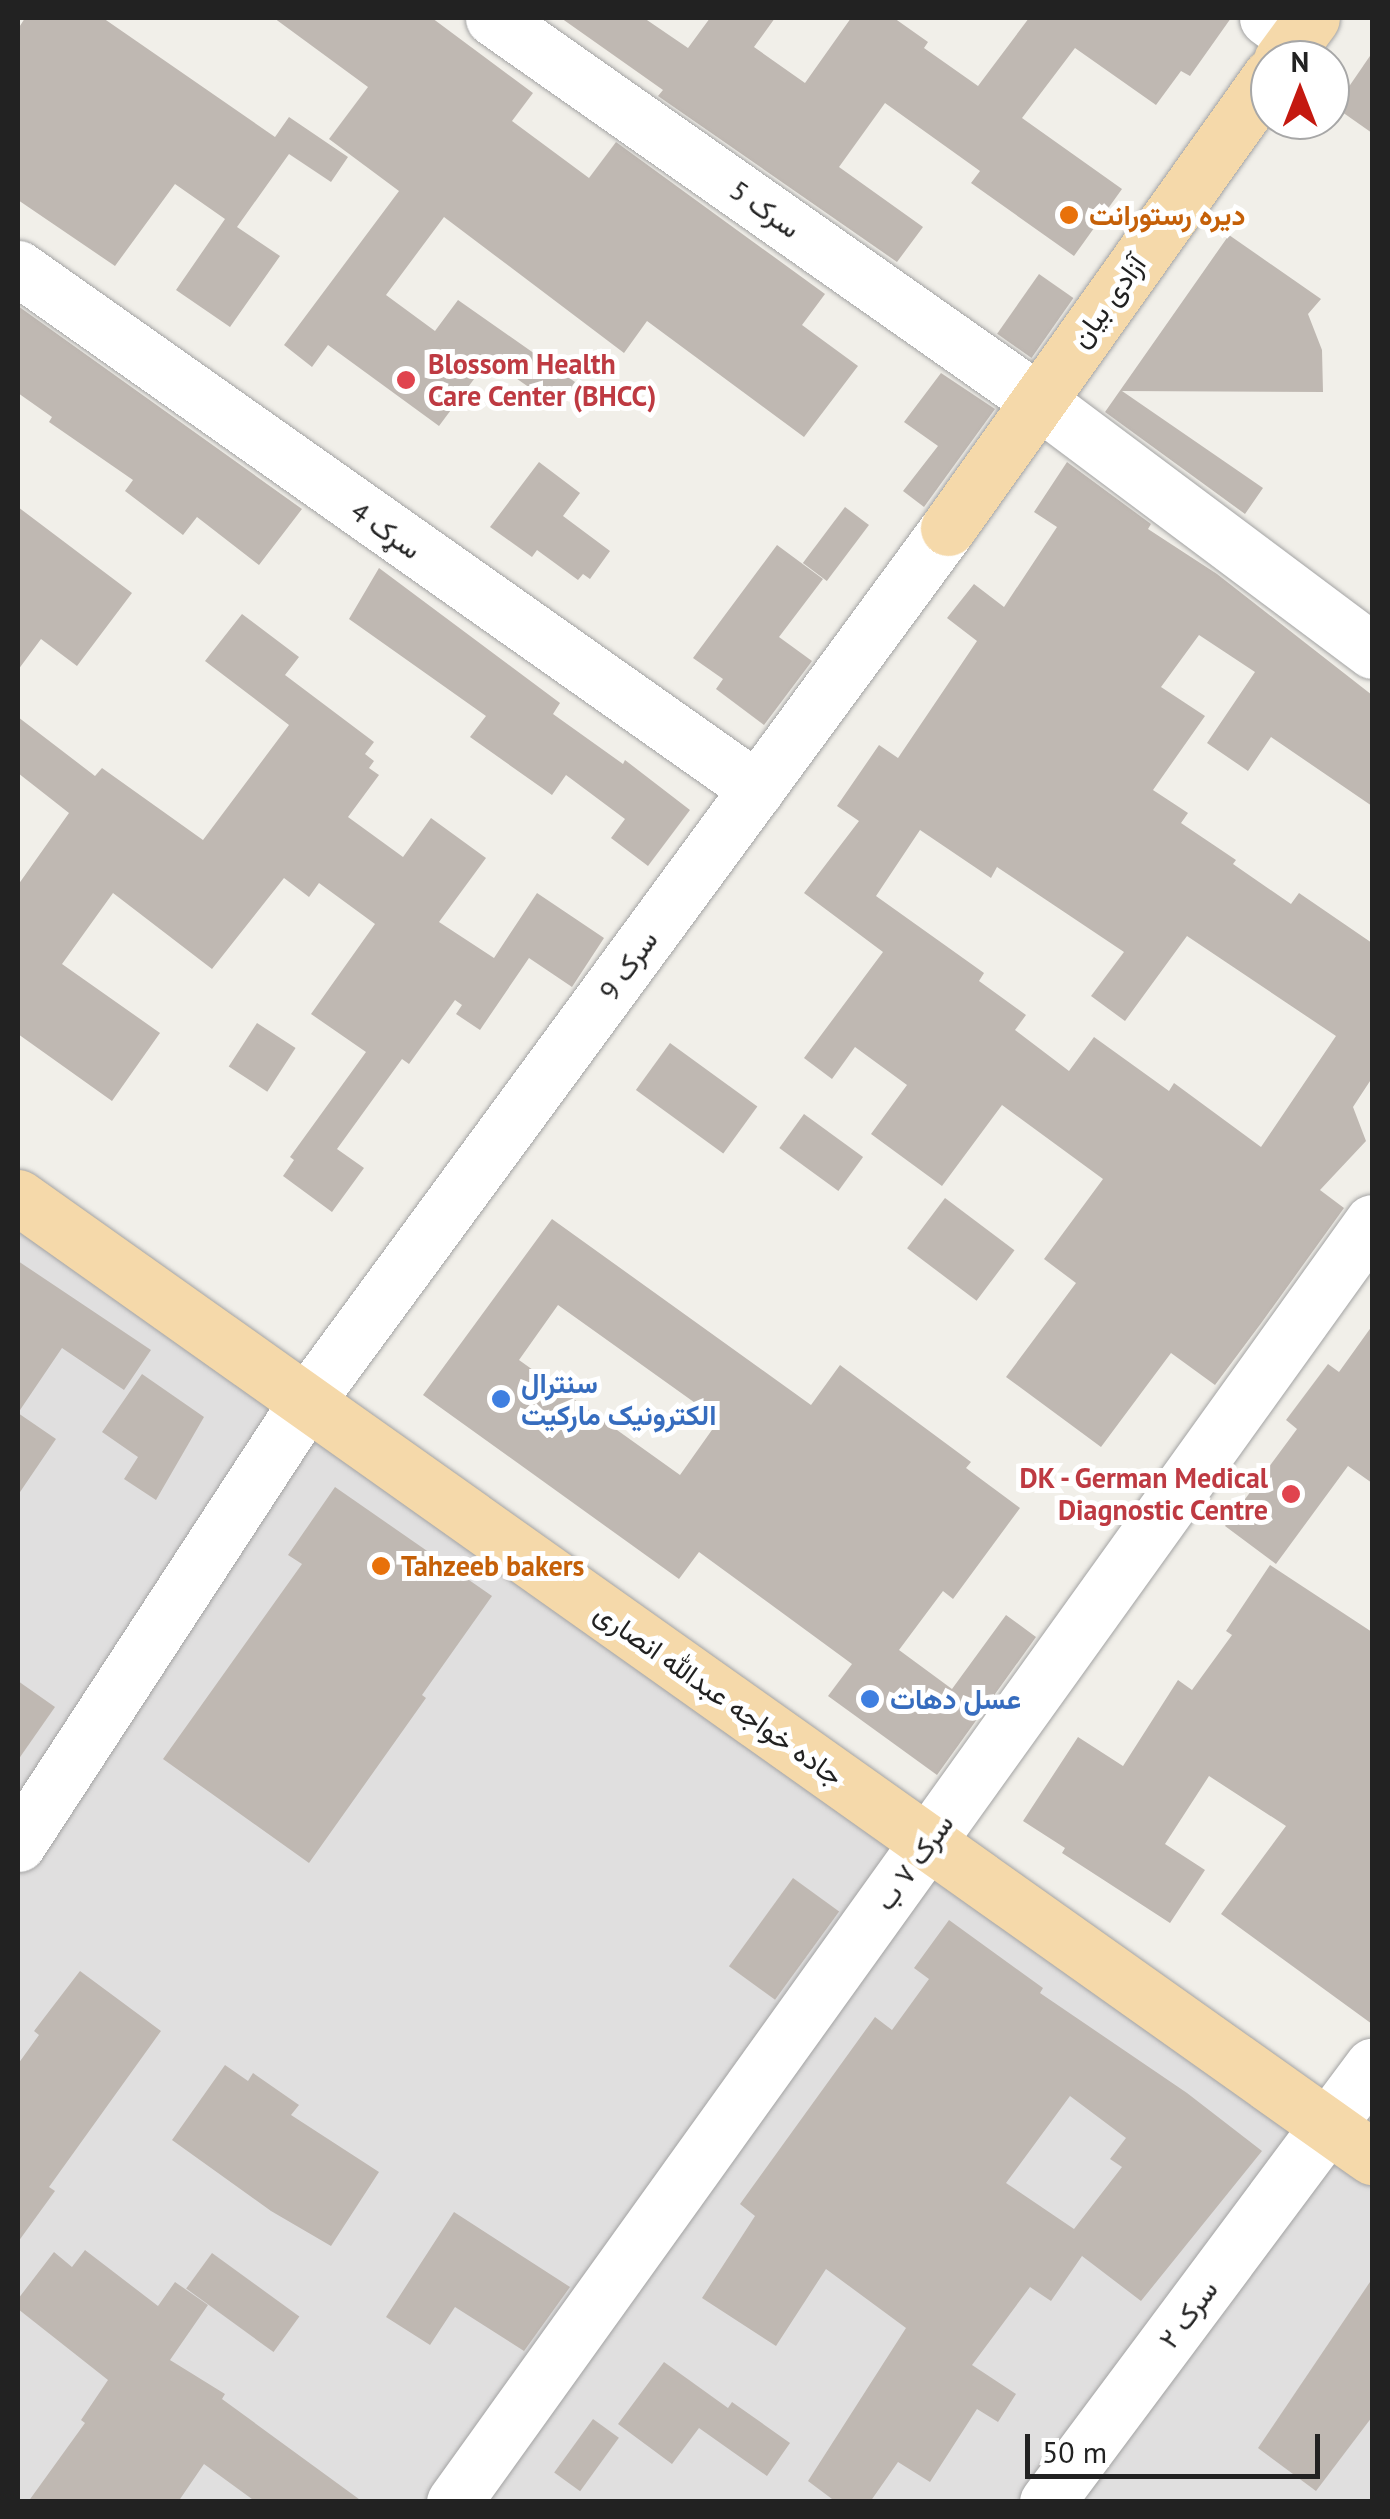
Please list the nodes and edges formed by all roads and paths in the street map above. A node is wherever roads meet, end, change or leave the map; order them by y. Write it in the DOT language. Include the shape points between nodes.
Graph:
graph roads {
  1 [pos="494,18"];
  2 [pos="1250,93"];
  3 [pos="18,268"];
  4 [pos="1037,400"];
  5 [pos="948,528"];
  6 [pos="1372,651"];
  7 [pos="756,789"];
  8 [pos="18,1198"];
  9 [pos="1372,1222"];
  10 [pos="307,1402"];
  11 [pos="929,1843"];
  12 [pos="18,1844"];
  13 [pos="1372,2066"];
  14 [pos="1329,2126"];
  15 [pos="1372,2157"];
  16 [pos="454,2502"];
  17 [pos="1047,2502"];
  1 -- 4 [label="street, سرک 5"];
  2 -- 4 [label="main road, آزادی بیان"];
  3 -- 7 [label="street, سړک 4"];
  4 -- 5 [label="main road, آزادی بیان"];
  4 -- 6 [label="street, سرک 5"];
  5 -- 7 [label="street, سرک 9"];
  7 -- 10 [label="street, سرک 9"];
  8 -- 10 [label="main road, جاده خواجه عبدالله انصاری"];
  9 -- 11 [label="street, سرک ۷ ب"];
  10 -- 11 [label="main road, جاده خواجه عبدالله انصاری"];
  10 -- 12 [label="street, سرک 9"];
  11 -- 14 [label="main road, جاده خواجه عبدالله انصاری"];
  11 -- 16 [label="street, سرک ۷ ب"];
  13 -- 14 [label="street, سرک ۲"];
  14 -- 15 [label="main road, جاده خواجه عبدالله انصاری"];
  14 -- 17 [label="street, سرک ۲"];
}
